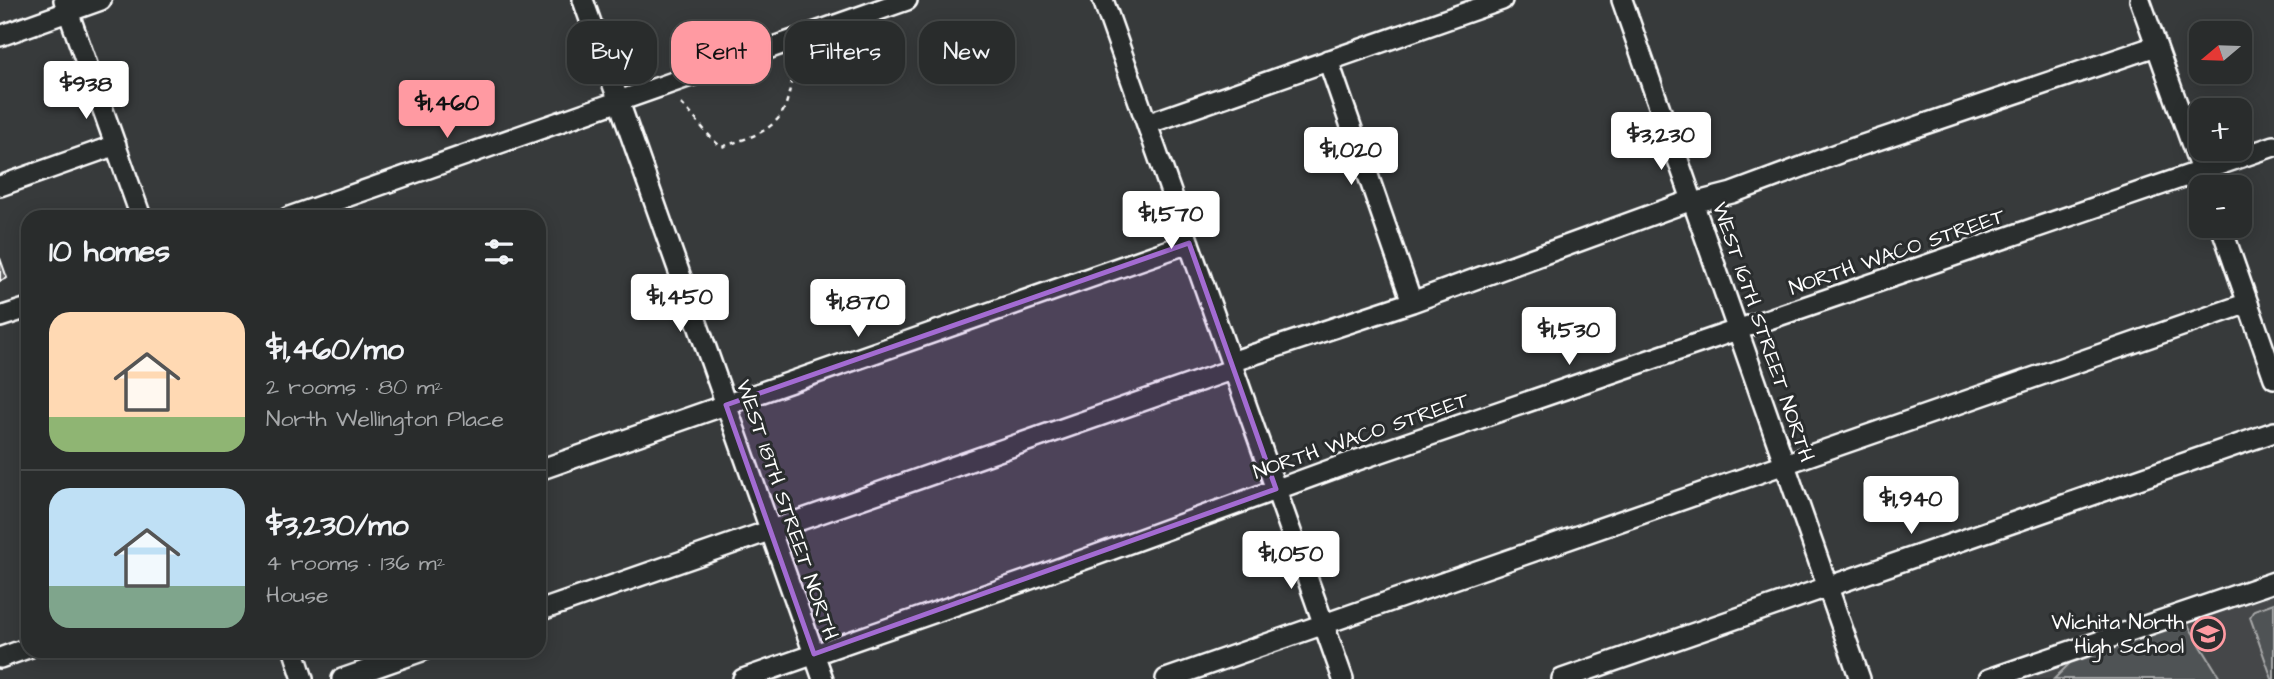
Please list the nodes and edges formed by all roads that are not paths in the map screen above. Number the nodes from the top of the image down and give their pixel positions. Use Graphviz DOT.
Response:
graph roads {
  1 [pos="101,0"];
  2 [pos="583,0"];
  3 [pos="907,0"];
  4 [pos="1104,0"];
  5 [pos="1502,0"];
  6 [pos="1622,0"];
  7 [pos="2140,0"];
  8 [pos="66,6"];
  9 [pos="0,36"];
  10 [pos="2156,46"];
  11 [pos="1328,60"];
  12 [pos="619,102"];
  13 [pos="1147,124"];
  14 [pos="116,145"];
  15 [pos="2274,146"];
  16 [pos="2203,175"];
  17 [pos="2212,175"];
  18 [pos="2189,184"];
  19 [pos="0,186"];
  20 [pos="1693,202"];
  21 [pos="139,210"];
  22 [pos="309,210"];
  23 [pos="2225,238"];
  24 [pos="1189,243"];
  25 [pos="1412,302"];
  26 [pos="2248,303"];
  27 [pos="21,310"];
  28 [pos="0,317"];
  29 [pos="1738,331"];
  30 [pos="1232,366"];
  31 [pos="2274,378"];
  32 [pos="726,405"];
  33 [pos="2274,432"];
  34 [pos="1785,464"];
  35 [pos="546,468"];
  36 [pos="1276,489"];
  37 [pos="771,530"];
  38 [pos="2274,582"];
  39 [pos="1828,586"];
  40 [pos="546,609"];
  41 [pos="1324,624"];
  42 [pos="21,650"];
  43 [pos="814,654"];
  44 [pos="0,658"];
  45 [pos="296,658"];
  46 [pos="402,658"];
  47 [pos="303,679"];
  48 [pos="342,679"];
  49 [pos="743,679"];
  50 [pos="823,679"];
  51 [pos="1166,679"];
  52 [pos="1343,679"];
  53 [pos="1562,679"];
  54 [pos="1860,679"];
  55 [pos="1989,679"];
  1 -- 8 [label="street"];
  2 -- 12 [label="street, WEST 18TH STREET NORTH"];
  3 -- 12 [label="street"];
  4 -- 13 [label="street"];
  5 -- 11 [label="street"];
  6 -- 20 [label="street, WEST 16TH STREET NORTH"];
  7 -- 10 [label="street"];
  8 -- 9 [label="street"];
  8 -- 14 [label="street"];
  10 -- 16 [label="street"];
  10 -- 20 [label="street"];
  11 -- 13 [label="street"];
  11 -- 25 [label="street"];
  12 -- 22 [label="street"];
  12 -- 32 [label="street, WEST 18TH STREET NORTH"];
  13 -- 24 [label="street"];
  14 -- 19 [label="street"];
  14 -- 21 [label="street"];
  15 -- 17 [label="street, NORTH WACO STREET"];
  18 -- 29 [label="street, NORTH WACO STREET"];
  20 -- 25 [label="street"];
  20 -- 29 [label="street, WEST 16TH STREET NORTH"];
  23 -- 26 [label="street"];
  24 -- 30 [label="street"];
  24 -- 32 [label="street"];
  25 -- 30 [label="street"];
  26 -- 31 [label="street"];
  26 -- 34 [label="street"];
  27 -- 28 [label="street"];
  29 -- 34 [label="street, WEST 16TH STREET NORTH"];
  29 -- 36 [label="street, NORTH WACO STREET"];
  30 -- 36 [label="street"];
  30 -- 37 [label="street"];
  32 -- 35 [label="street"];
  32 -- 37 [label="street, WEST 18TH STREET NORTH"];
  33 -- 39 [label="street"];
  34 -- 39 [label="street, WEST 16TH STREET NORTH"];
  34 -- 41 [label="street"];
  36 -- 41 [label="street"];
  36 -- 43 [label="street, NORTH WACO STREET"];
  37 -- 40 [label="street"];
  37 -- 43 [label="street, WEST 18TH STREET NORTH"];
  38 -- 55 [label="street"];
  39 -- 53 [label="street"];
  39 -- 54 [label="street, WEST 16TH STREET NORTH"];
  41 -- 51 [label="street"];
  41 -- 52 [label="street"];
  42 -- 44 [label="street"];
  43 -- 49 [label="street, NORTH WACO STREET"];
  43 -- 50 [label="street, WEST 18TH STREET NORTH"];
  45 -- 47 [label="street"];
  46 -- 48 [label="street"];
}
